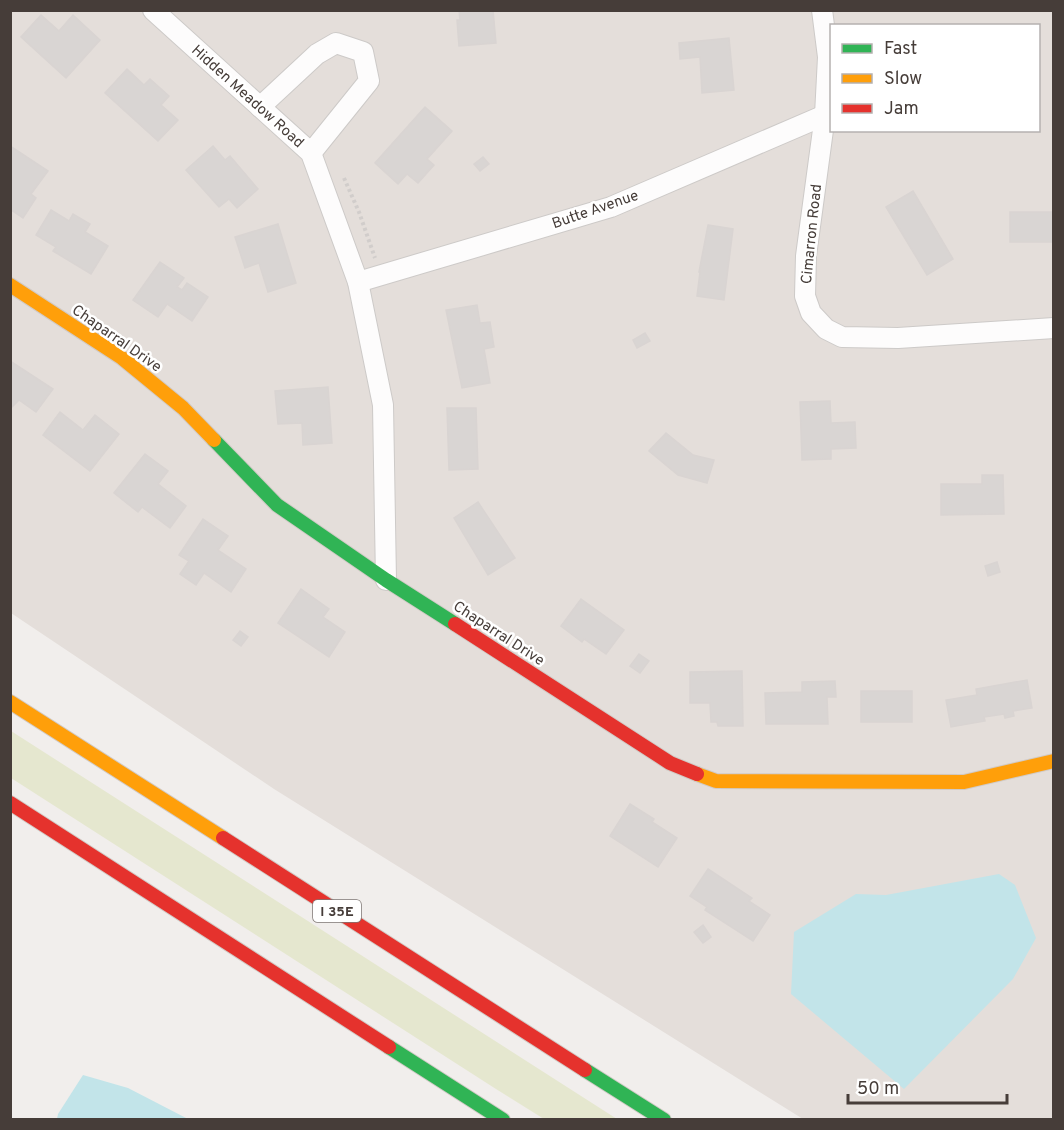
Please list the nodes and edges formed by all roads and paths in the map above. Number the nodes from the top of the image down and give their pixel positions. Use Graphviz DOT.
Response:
graph roads {
  1 [pos="153,10"];
  2 [pos="822,10"];
  3 [pos="260,107"];
  4 [pos="825,115"];
  5 [pos="312,153"];
  6 [pos="339,169"];
  7 [pos="377,265"];
  8 [pos="358,282"];
  9 [pos="10,285"];
  10 [pos="1053,328"];
  11 [pos="386,580"];
  12 [pos="10,702"];
  13 [pos="1053,761"];
  14 [pos="10,804"];
  15 [pos="503,1119"];
  16 [pos="664,1119"];
  1 -- 3 [label="street, Hidden Meadow Road"];
  2 -- 4 [label="street, Cimarron Road"];
  3 -- 5 [label="street, Hidden Meadow Road"];
  3 -- 5 [label="street"];
  4 -- 8 [label="street, Butte Avenue"];
  4 -- 10 [label="street, Cimarron Road"];
  5 -- 8 [label="street, Hidden Meadow Road"];
  6 -- 7 [label="path"];
  8 -- 11 [label="street, Hidden Meadow Road"];
  9 -- 11 [label="main road, Chaparral Drive"];
  11 -- 13 [label="main road, Chaparral Drive"];
  12 -- 16 [label="main road, I 35E"];
  14 -- 15 [label="main road"];
}
